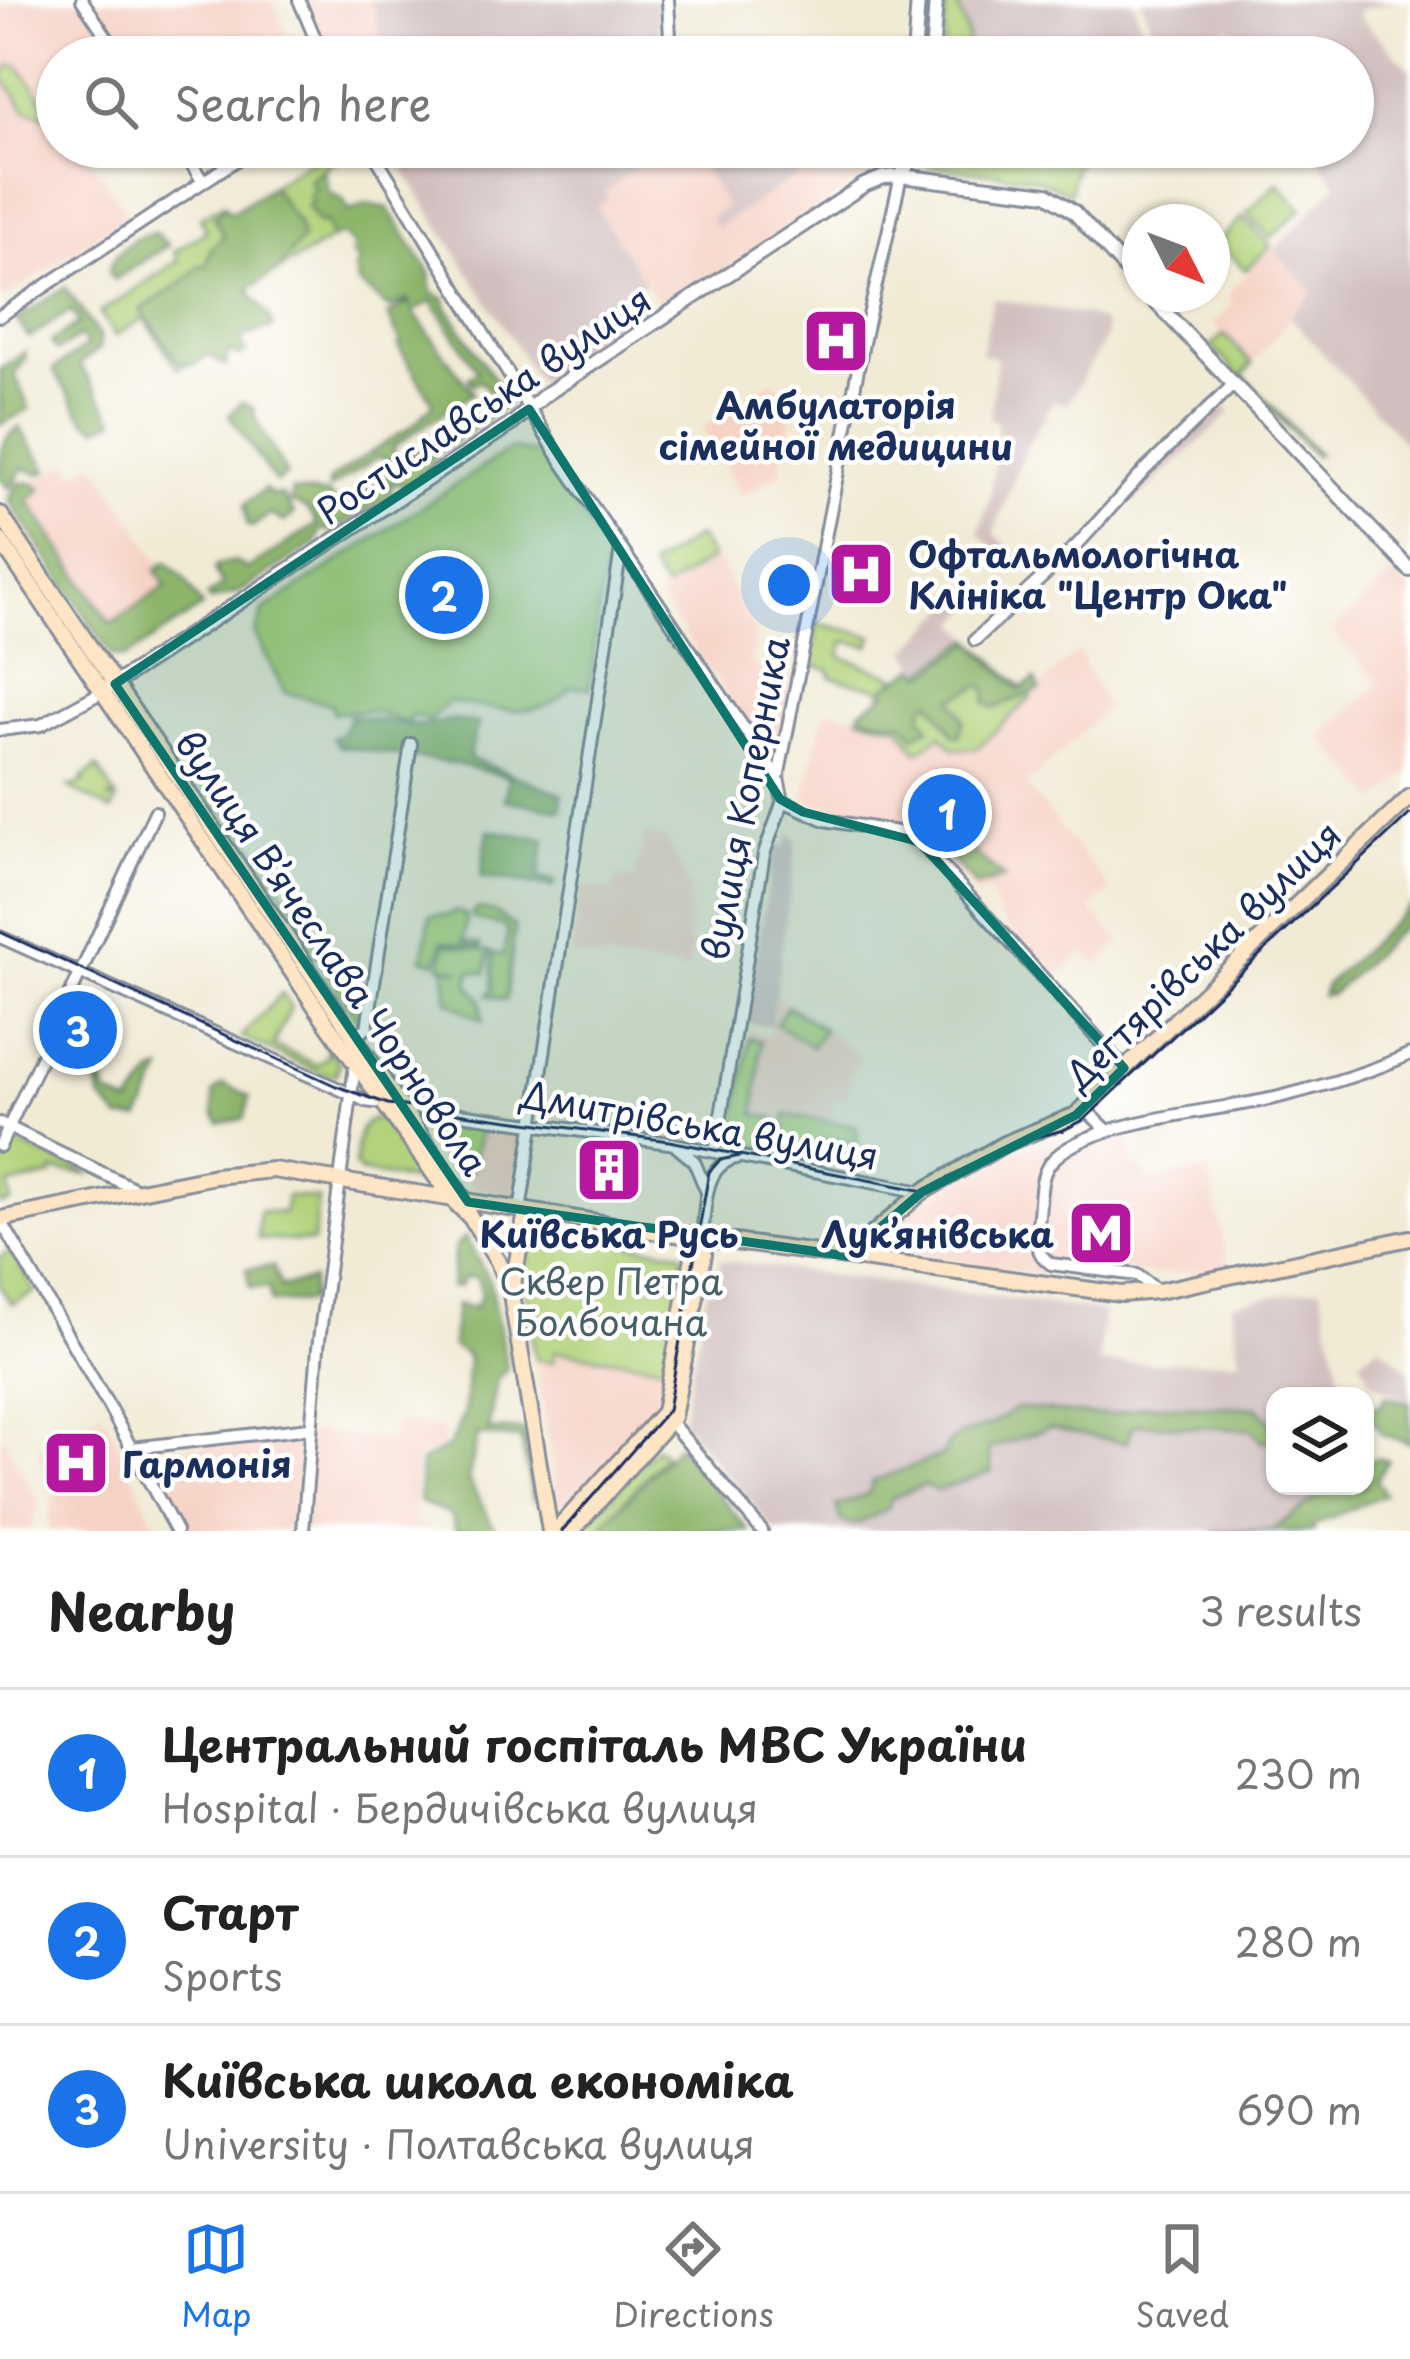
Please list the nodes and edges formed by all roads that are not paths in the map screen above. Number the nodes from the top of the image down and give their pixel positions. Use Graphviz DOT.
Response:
graph roads {
  1 [pos="82,0"];
  2 [pos="299,0"];
  3 [pos="668,0"];
  4 [pos="918,0"];
  5 [pos="936,0"];
  6 [pos="106,36"];
  7 [pos="314,36"];
  8 [pos="670,36"];
  9 [pos="915,36"];
  10 [pos="933,36"];
  11 [pos="194,168"];
  12 [pos="224,168"];
  13 [pos="383,168"];
  14 [pos="902,168"];
  15 [pos="905,168"];
  16 [pos="902,172"];
  17 [pos="203,182"];
  18 [pos="1122,265"];
  19 [pos="1165,312"];
  20 [pos="0,316"];
  21 [pos="1233,385"];
  22 [pos="529,409"];
  23 [pos="0,514"];
  24 [pos="621,549"];
  25 [pos="2,552"];
  26 [pos="1410,569"];
  27 [pos="975,640"];
  28 [pos="108,688"];
  29 [pos="0,730"];
  30 [pos="411,744"];
  31 [pos="778,778"];
  32 [pos="1410,797"];
  33 [pos="783,801"];
  34 [pos="155,812"];
  35 [pos="0,938"];
  36 [pos="79,974"];
  37 [pos="352,1038"];
  38 [pos="1410,1054"];
  39 [pos="355,1065"];
  40 [pos="1124,1067"];
  41 [pos="351,1096"];
  42 [pos="384,1106"];
  43 [pos="402,1108"];
  44 [pos="1084,1108"];
  45 [pos="533,1123"];
  46 [pos="4,1126"];
  47 [pos="1108,1130"];
  48 [pos="669,1143"];
  49 [pos="0,1145"];
  50 [pos="715,1151"];
  51 [pos="746,1158"];
  52 [pos="340,1179"];
  53 [pos="137,1190"];
  54 [pos="922,1192"];
  55 [pos="451,1198"];
  56 [pos="706,1204"];
  57 [pos="470,1210"];
  58 [pos="523,1211"];
  59 [pos="0,1219"];
  60 [pos="702,1237"];
  61 [pos="1410,1238"];
  62 [pos="847,1256"];
  63 [pos="1158,1291"];
  64 [pos="511,1294"];
  65 [pos="666,1418"];
  66 [pos="309,1428"];
  67 [pos="132,1448"];
  68 [pos="176,1531"];
  69 [pos="303,1531"];
  70 [pos="553,1531"];
  71 [pos="572,1531"];
  72 [pos="762,1531"];
  1 -- 6 [label="street"];
  2 -- 7 [label="street"];
  3 -- 8 [label="street"];
  4 -- 9 [label="street"];
  5 -- 10 [label="street"];
  11 -- 17 [label="street"];
  12 -- 17 [label="street"];
  13 -- 22 [label="street"];
  14 -- 16 [label="street"];
  15 -- 16 [label="street"];
  16 -- 18 [label="street"];
  16 -- 22 [label="street, Ростиславська вулиця"];
  16 -- 31 [label="street, вулиця Коперника"];
  17 -- 20 [label="street"];
  19 -- 21 [label="street"];
  21 -- 26 [label="street"];
  21 -- 27 [label="street"];
  22 -- 24 [label="street"];
  22 -- 28 [label="street, Ростиславська вулиця"];
  23 -- 28 [label="main road, вулиця Вʼячеслава Чорновола"];
  24 -- 31 [label="street"];
  24 -- 45 [label="street"];
  25 -- 28 [label="main road, вулиця Вʼячеслава Чорновола"];
  28 -- 29 [label="street"];
  28 -- 37 [label="main road, вулиця Вʼячеслава Чорновола"];
  28 -- 39 [label="main road, вулиця Вʼячеслава Чорновола"];
  30 -- 37 [label="street"];
  31 -- 33 [label="street, вулиця Коперника"];
  32 -- 40 [label="main road, Дегтярівська вулиця"];
  33 -- 40 [label="street"];
  33 -- 50 [label="street, вулиця Коперника"];
  34 -- 36 [label="street"];
  35 -- 36 [label="street, Дмитрівська вулиця"];
  36 -- 41 [label="street, Дмитрівська вулиця"];
  36 -- 46 [label="street"];
  37 -- 43 [label="main road, вулиця Вʼячеслава Чорновола"];
  38 -- 47 [label="street"];
  39 -- 41 [label="street"];
  39 -- 42 [label="main road, вулиця Вʼячеслава Чорновола"];
  40 -- 44 [label="main road, Дегтярівська вулиця"];
  41 -- 42 [label="street, Дмитрівська вулиця"];
  41 -- 52 [label="street"];
  42 -- 43 [label="street, Дмитрівська вулиця"];
  42 -- 55 [label="main road, вулиця Вʼячеслава Чорновола"];
  43 -- 45 [label="street, Дмитрівська вулиця"];
  43 -- 57 [label="main road, вулиця Вʼячеслава Чорновола"];
  44 -- 47 [label="street"];
  44 -- 54 [label="main road, Дегтярівська вулиця"];
  45 -- 48 [label="street, Дмитрівська вулиця"];
  45 -- 58 [label="street"];
  46 -- 49 [label="street"];
  46 -- 53 [label="street"];
  47 -- 63 [label="street"];
  48 -- 50 [label="street, Дмитрівська вулиця"];
  48 -- 56 [label="street"];
  50 -- 51 [label="street, Дмитрівська вулиця"];
  51 -- 54 [label="street, Дмитрівська вулиця"];
  51 -- 56 [label="street"];
  52 -- 53 [label="main road"];
  52 -- 55 [label="main road"];
  52 -- 66 [label="street"];
  53 -- 59 [label="main road"];
  54 -- 62 [label="main road, Дегтярівська вулиця"];
  55 -- 57 [label="main road, вулиця Вʼячеслава Чорновола"];
  56 -- 60 [label="street"];
  57 -- 58 [label="main road"];
  57 -- 64 [label="main road"];
  58 -- 60 [label="main road"];
  58 -- 64 [label="main road"];
  59 -- 67 [label="street"];
  60 -- 62 [label="main road"];
  60 -- 65 [label="main road"];
  61 -- 63 [label="main road"];
  62 -- 63 [label="main road"];
  64 -- 70 [label="main road"];
  65 -- 70 [label="main road"];
  65 -- 71 [label="main road"];
  65 -- 72 [label="street"];
  66 -- 67 [label="street"];
  66 -- 69 [label="street"];
  67 -- 68 [label="street"];
}
